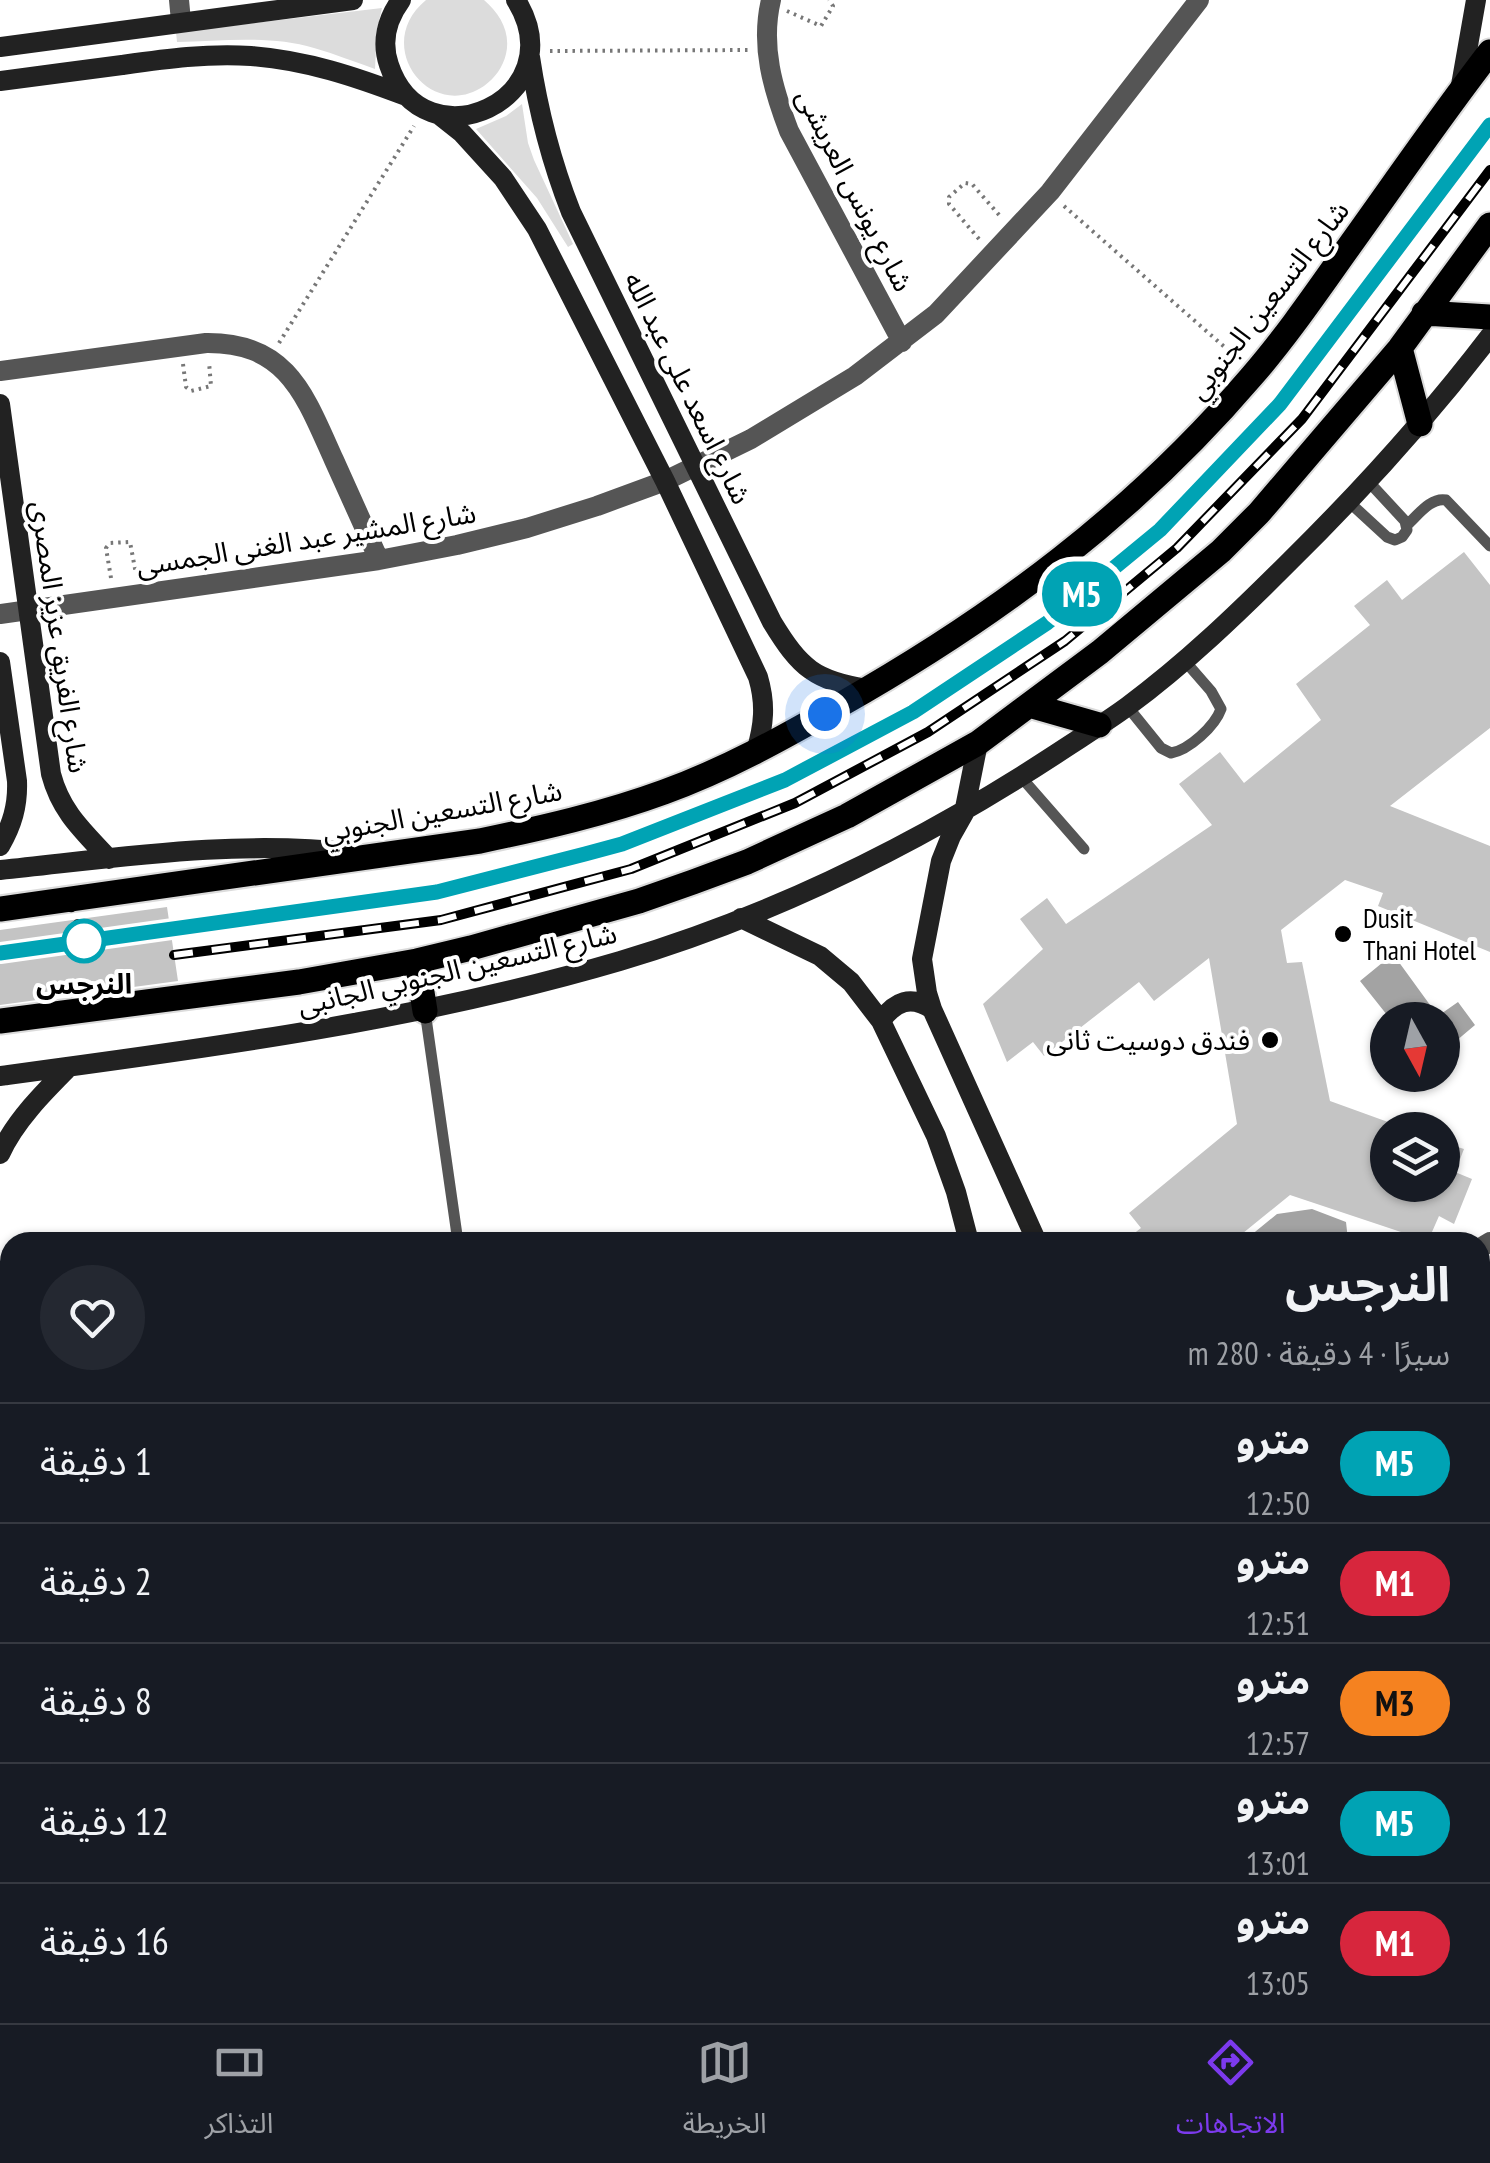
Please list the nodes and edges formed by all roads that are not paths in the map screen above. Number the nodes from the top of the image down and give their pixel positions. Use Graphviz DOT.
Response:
graph roads {
  1 [pos="353,0"];
  2 [pos="400,0"];
  3 [pos="516,0"];
  4 [pos="532,0"];
  5 [pos="1199,0"];
  6 [pos="1476,0"];
  7 [pos="771,1"];
  8 [pos="180,11"];
  9 [pos="527,22"];
  10 [pos="0,47"];
  11 [pos="1490,52"];
  12 [pos="530,54"];
  13 [pos="0,82"];
  14 [pos="1460,91"];
  15 [pos="406,96"];
  16 [pos="431,111"];
  17 [pos="1490,225"];
  18 [pos="1424,313"];
  19 [pos="1490,317"];
  20 [pos="1490,336"];
  21 [pos="902,342"];
  22 [pos="1400,348"];
  23 [pos="0,372"];
  24 [pos="0,404"];
  25 [pos="1420,424"];
  26 [pos="697,467"];
  27 [pos="665,481"];
  28 [pos="1368,481"];
  29 [pos="1349,502"];
  30 [pos="1407,525"];
  31 [pos="1490,546"];
  32 [pos="379,560"];
  33 [pos="26,610"];
  34 [pos="0,614"];
  35 [pos="1184,660"];
  36 [pos="0,662"];
  37 [pos="868,689"];
  38 [pos="1029,705"];
  39 [pos="1128,706"];
  40 [pos="1099,726"];
  41 [pos="978,743"];
  42 [pos="756,752"];
  43 [pos="1021,777"];
  44 [pos="964,812"];
  45 [pos="0,846"];
  46 [pos="1084,849"];
  47 [pos="375,856"];
  48 [pos="109,859"];
  49 [pos="0,870"];
  50 [pos="0,909"];
  51 [pos="741,918"];
  52 [pos="417,961"];
  53 [pos="932,1009"];
  54 [pos="425,1011"];
  55 [pos="0,1021"];
  56 [pos="880,1022"];
  57 [pos="69,1067"];
  58 [pos="0,1076"];
  59 [pos="0,1154"];
  60 [pos="457,1232"];
  61 [pos="966,1232"];
  62 [pos="1032,1232"];
  1 -- 8 [label="street"];
  2 -- 15 [label="street"];
  3 -- 9 [label="street"];
  4 -- 9 [label="street"];
  5 -- 21 [label="street, شارع المشير عبد الغنى الجمسى"];
  6 -- 14 [label="street"];
  7 -- 21 [label="street, شارع يونس العريشى"];
  8 -- 10 [label="street"];
  9 -- 12 [label="street, شارع اسعد على عبد الله"];
  11 -- 14 [label="main road, شارع التسعين الجنوبي"];
  12 -- 16 [label="street"];
  12 -- 26 [label="street, شارع اسعد على عبد الله"];
  13 -- 15 [label="street"];
  14 -- 37 [label="main road, شارع التسعين الجنوبي"];
  15 -- 16 [label="street"];
  16 -- 27 [label="street"];
  17 -- 18 [label="main road"];
  18 -- 19 [label="main road"];
  18 -- 22 [label="main road"];
  20 -- 25 [label="street, شارع التسعين الجنوبي الجانبى"];
  21 -- 26 [label="street, شارع المشير عبد الغنى الجمسى"];
  22 -- 25 [label="main road"];
  22 -- 38 [label="main road"];
  23 -- 32 [label="street"];
  24 -- 33 [label="street, شارع الفريق عزيز المصرى"];
  25 -- 28 [label="street, شارع التسعين الجنوبي الجانبى"];
  26 -- 27 [label="street, شارع المشير عبد الغنى الجمسى"];
  26 -- 37 [label="street, شارع اسعد على عبد الله"];
  27 -- 32 [label="street, شارع المشير عبد الغنى الجمسى"];
  27 -- 42 [label="street"];
  28 -- 29 [label="street, شارع التسعين الجنوبي الجانبى"];
  28 -- 30 [label="lane"];
  29 -- 30 [label="lane"];
  29 -- 35 [label="street, شارع التسعين الجنوبي الجانبى"];
  30 -- 31 [label="lane"];
  32 -- 33 [label="street, شارع المشير عبد الغنى الجمسى"];
  33 -- 34 [label="street, شارع المشير عبد الغنى الجمسى"];
  33 -- 48 [label="street, شارع الفريق عزيز المصرى"];
  35 -- 39 [label="street, شارع التسعين الجنوبي الجانبى"];
  35 -- 39 [label="lane"];
  36 -- 45 [label="street"];
  37 -- 42 [label="main road, شارع التسعين الجنوبي"];
  38 -- 40 [label="main road"];
  38 -- 41 [label="main road"];
  39 -- 40 [label="street, شارع التسعين الجنوبي الجانبى"];
  40 -- 43 [label="street, شارع التسعين الجنوبي الجانبى"];
  41 -- 44 [label="street"];
  41 -- 52 [label="main road"];
  42 -- 47 [label="main road, شارع التسعين الجنوبي"];
  43 -- 44 [label="street, شارع التسعين الجنوبي الجانبى"];
  43 -- 46 [label="lane"];
  44 -- 51 [label="street, شارع التسعين الجنوبي الجانبى"];
  44 -- 53 [label="street"];
  47 -- 48 [label="street"];
  47 -- 50 [label="main road, شارع التسعين الجنوبي"];
  48 -- 49 [label="street"];
  51 -- 54 [label="street, شارع التسعين الجنوبي الجانبى"];
  51 -- 56 [label="street"];
  52 -- 54 [label="main road"];
  52 -- 55 [label="main road"];
  53 -- 56 [label="street"];
  53 -- 62 [label="street"];
  54 -- 57 [label="street, شارع التسعين الجنوبي الجانبى"];
  54 -- 60 [label="lane"];
  56 -- 61 [label="street"];
  57 -- 58 [label="street, شارع التسعين الجنوبي الجانبى"];
  57 -- 59 [label="street"];
}
